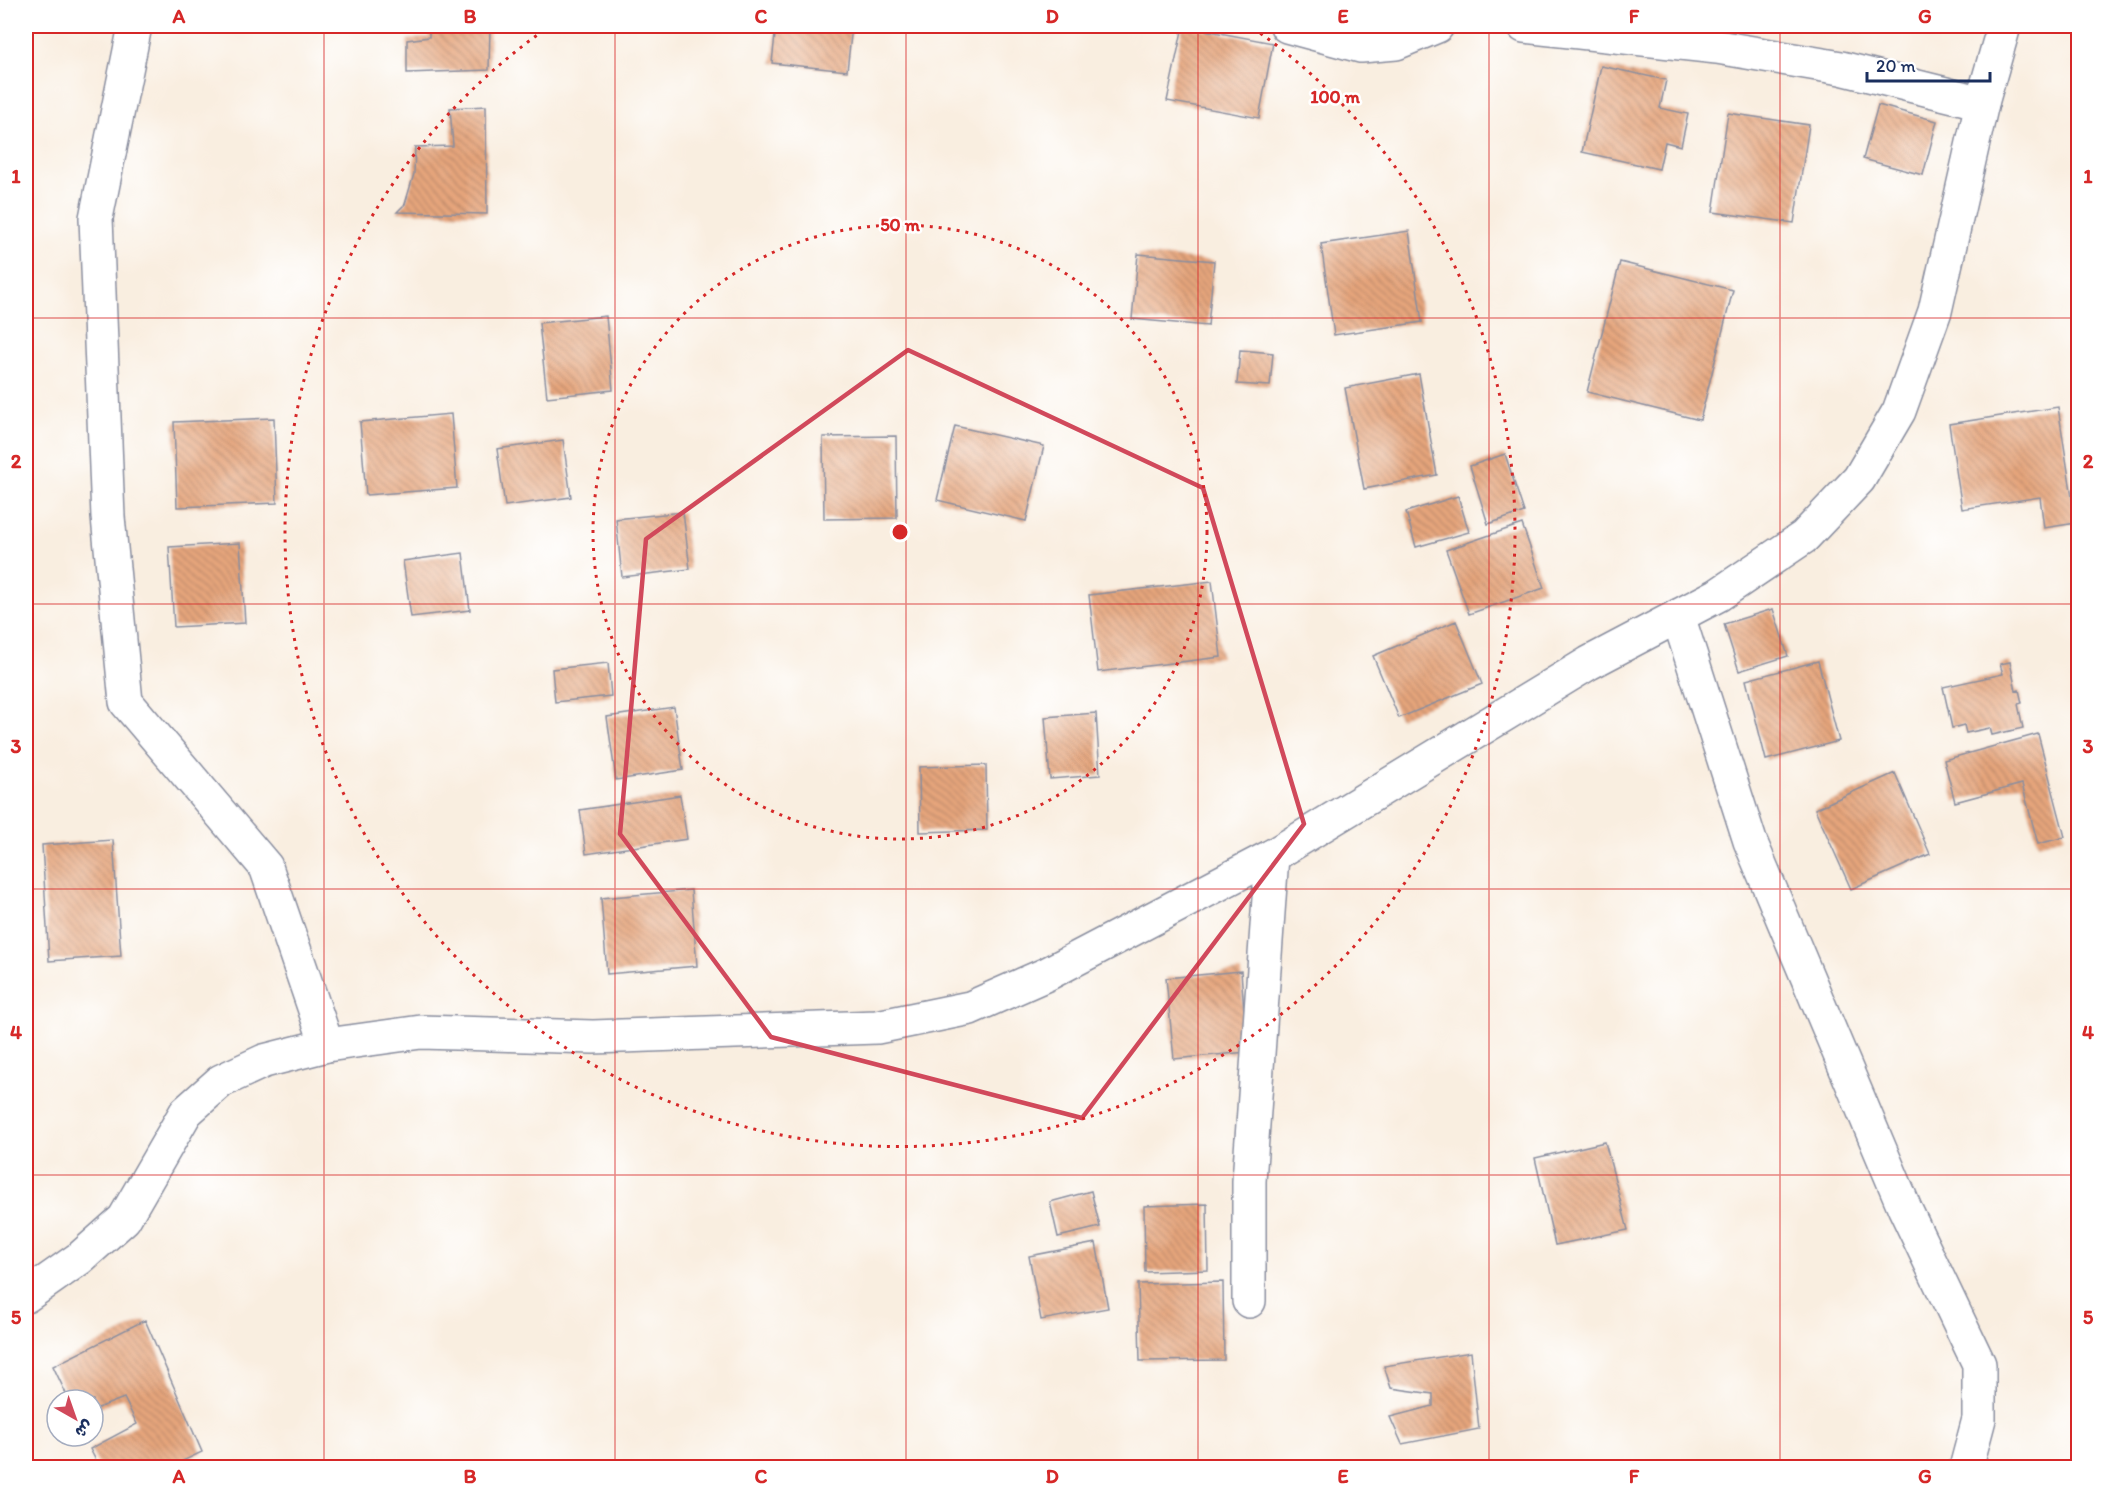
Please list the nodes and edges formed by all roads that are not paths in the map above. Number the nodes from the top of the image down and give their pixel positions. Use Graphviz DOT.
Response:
graph roads {
  1 [pos="135,26"];
  2 [pos="1287,26"];
  3 [pos="1437,26"];
  4 [pos="1524,26"];
  5 [pos="2004,26"];
  6 [pos="1982,103"];
  7 [pos="1678,616"];
  8 [pos="1272,856"];
  9 [pos="327,1045"];
  10 [pos="26,1296"];
  11 [pos="1249,1301"];
  12 [pos="1966,1467"];
  1 -- 9 [label="street"];
  2 -- 3 [label="street"];
  4 -- 6 [label="street"];
  5 -- 6 [label="street"];
  6 -- 7 [label="street"];
  7 -- 8 [label="street"];
  7 -- 12 [label="street"];
  8 -- 9 [label="street"];
  8 -- 11 [label="street"];
  9 -- 10 [label="street"];
}
